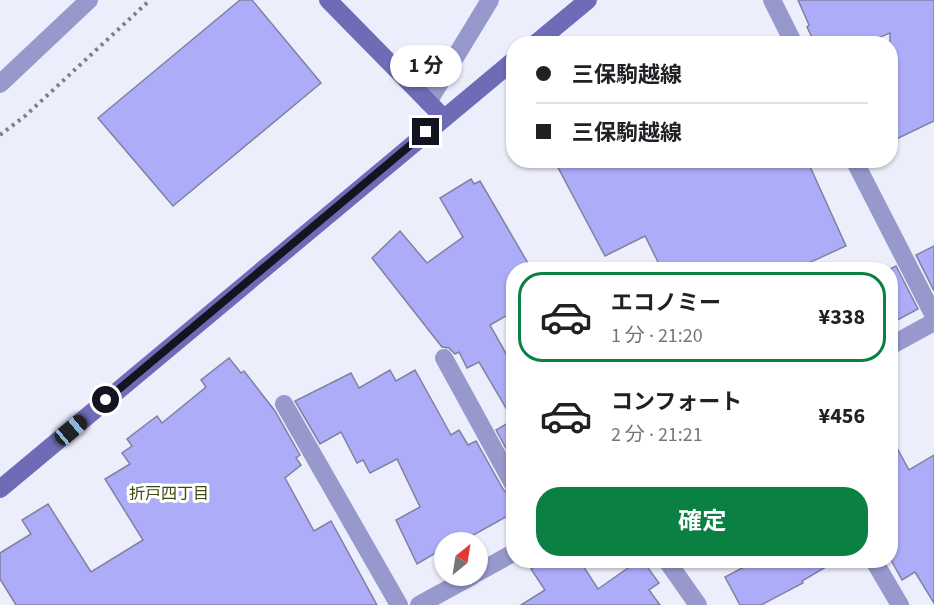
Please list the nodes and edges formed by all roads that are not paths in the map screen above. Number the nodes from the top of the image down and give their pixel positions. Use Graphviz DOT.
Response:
graph roads {
  1 [pos="89,0"];
  2 [pos="328,0"];
  3 [pos="490,0"];
  4 [pos="588,0"];
  5 [pos="772,0"];
  6 [pos="545,36"];
  7 [pos="790,36"];
  8 [pos="506,67"];
  9 [pos="0,84"];
  10 [pos="428,102"];
  11 [pos="444,117"];
  12 [pos="858,168"];
  13 [pos="934,316"];
  14 [pos="934,322"];
  15 [pos="898,342"];
  16 [pos="444,358"];
  17 [pos="284,404"];
  18 [pos="506,471"];
  19 [pos="0,489"];
  20 [pos="506,557"];
  21 [pos="488,567"];
  22 [pos="673,568"];
  23 [pos="878,568"];
  24 [pos="454,586"];
  25 [pos="399,605"];
  26 [pos="419,605"];
  27 [pos="698,605"];
  28 [pos="900,605"];
  1 -- 9 [label="street"];
  2 -- 10 [label="main road"];
  3 -- 10 [label="street"];
  4 -- 6 [label="main road"];
  5 -- 7 [label="street"];
  8 -- 11 [label="main road"];
  10 -- 11 [label="main road"];
  11 -- 19 [label="main road"];
  12 -- 13 [label="street"];
  14 -- 15 [label="street"];
  16 -- 18 [label="street"];
  17 -- 25 [label="street"];
  20 -- 21 [label="street"];
  22 -- 27 [label="street"];
  23 -- 28 [label="street"];
  24 -- 26 [label="street"];
}
